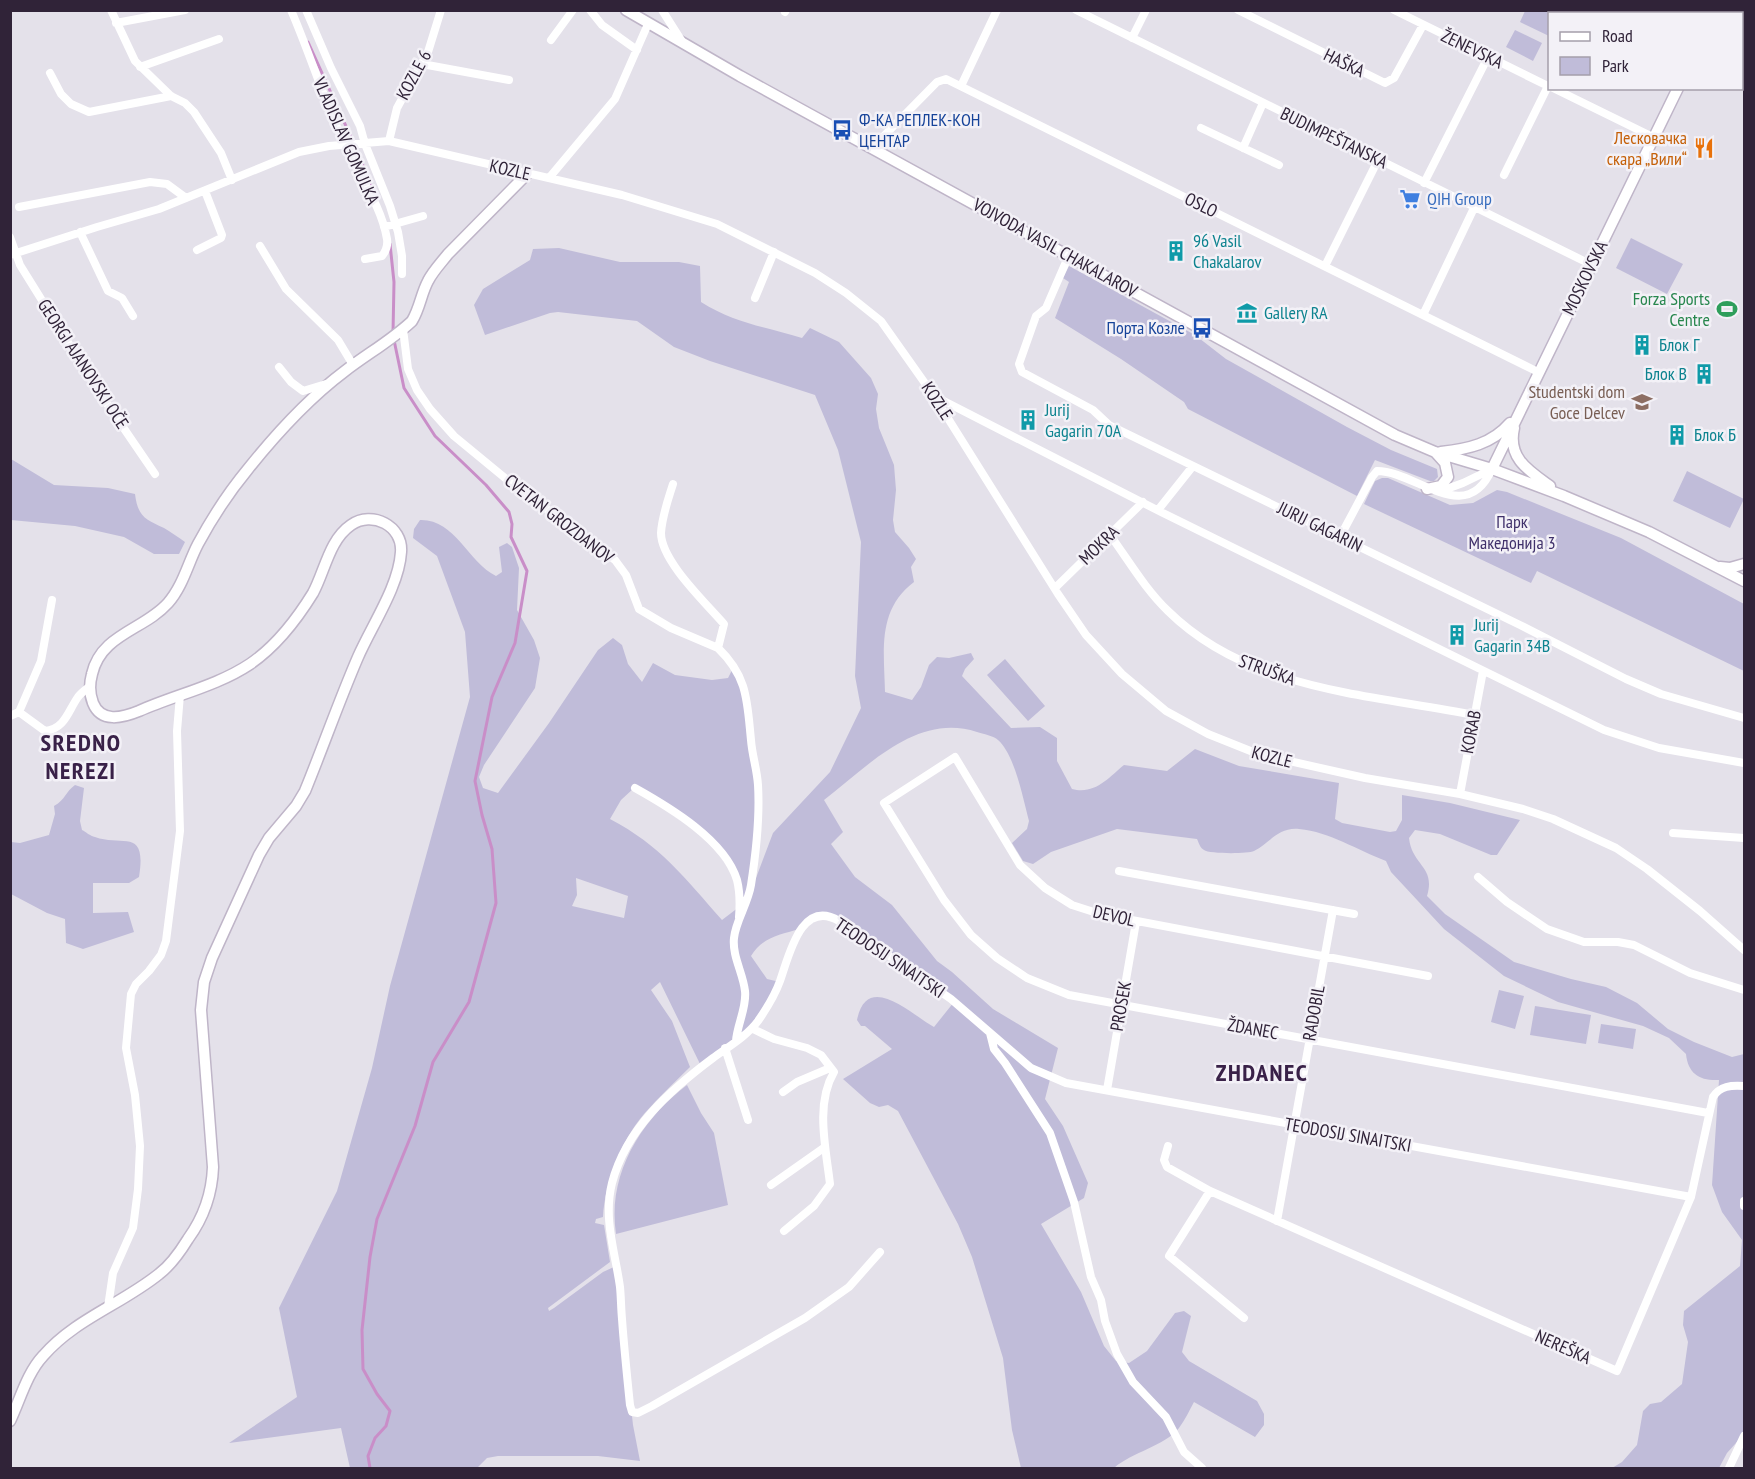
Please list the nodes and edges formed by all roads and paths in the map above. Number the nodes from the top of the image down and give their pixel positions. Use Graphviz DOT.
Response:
graph roads {
  1 [pos="111,10"];
  2 [pos="185,10"];
  3 [pos="291,10"];
  4 [pos="306,10"];
  5 [pos="441,10"];
  6 [pos="573,10"];
  7 [pos="590,10"];
  8 [pos="626,10"];
  9 [pos="662,10"];
  10 [pos="998,10"];
  11 [pos="1076,10"];
  12 [pos="1146,10"];
  13 [pos="1239,10"];
  14 [pos="1394,10"];
  15 [pos="116,23"];
  16 [pos="648,24"];
  17 [pos="1423,24"];
  18 [pos="1131,38"];
  19 [pos="219,39"];
  20 [pos="551,40"];
  21 [pos="683,44"];
  22 [pos="637,50"];
  23 [pos="1488,57"];
  24 [pos="422,64"];
  25 [pos="140,67"];
  26 [pos="331,68"];
  27 [pos="50,73"];
  28 [pos="317,75"];
  29 [pos="509,80"];
  30 [pos="961,86"];
  31 [pos="1548,86"];
  32 [pos="1548,90"];
  33 [pos="1556,90"];
  34 [pos="1677,90"];
  35 [pos="171,96"];
  36 [pos="1263,103"];
  37 [pos="1201,128"];
  38 [pos="1654,138"];
  39 [pos="389,141"];
  40 [pos="365,144"];
  41 [pos="344,145"];
  42 [pos="872,148"];
  43 [pos="1242,148"];
  44 [pos="1378,160"];
  45 [pos="1279,165"];
  46 [pos="527,174"];
  47 [pos="1504,175"];
  48 [pos="549,178"];
  49 [pos="232,180"];
  50 [pos="1424,183"];
  51 [pos="205,191"];
  52 [pos="186,198"];
  53 [pos="19,207"];
  54 [pos="1474,208"];
  55 [pos="423,216"];
  56 [pos="396,224"];
  57 [pos="384,227"];
  58 [pos="80,232"];
  59 [pos="10,237"];
  60 [pos="260,246"];
  61 [pos="197,250"];
  62 [pos="774,252"];
  63 [pos="14,254"];
  64 [pos="1069,255"];
  65 [pos="365,259"];
  66 [pos="1592,265"];
  67 [pos="1326,266"];
  68 [pos="402,274"];
  69 [pos="755,298"];
  70 [pos="1423,315"];
  71 [pos="133,316"];
  72 [pos="403,329"];
  73 [pos="353,365"];
  74 [pos="279,367"];
  75 [pos="1538,372"];
  76 [pos="330,383"];
  77 [pos="934,396"];
  78 [pos="1517,416"];
  79 [pos="1435,452"];
  80 [pos="1193,466"];
  81 [pos="1492,469"];
  82 [pos="155,474"];
  83 [pos="673,484"];
  84 [pos="1432,490"];
  85 [pos="1564,496"];
  86 [pos="1143,502"];
  87 [pos="1158,510"];
  88 [pos="1110,536"];
  89 [pos="1340,537"];
  90 [pos="1744,564"];
  91 [pos="1714,565"];
  92 [pos="1744,581"];
  93 [pos="1055,588"];
  94 [pos="52,600"];
  95 [pos="718,648"];
  96 [pos="1483,671"];
  97 [pos="89,687"];
  98 [pos="180,695"];
  99 [pos="19,712"];
  100 [pos="1474,715"];
  101 [pos="10,716"];
  102 [pos="1744,718"];
  103 [pos="1744,763"];
  104 [pos="634,788"];
  105 [pos="1460,794"];
  106 [pos="884,803"];
  107 [pos="1673,833"];
  108 [pos="1744,838"];
  109 [pos="1119,871"];
  110 [pos="1478,877"];
  111 [pos="1333,910"];
  112 [pos="1354,914"];
  113 [pos="739,921"];
  114 [pos="1136,921"];
  115 [pos="1744,950"];
  116 [pos="1325,956"];
  117 [pos="1428,976"];
  118 [pos="1744,990"];
  119 [pos="1121,1005"];
  120 [pos="753,1029"];
  121 [pos="990,1033"];
  122 [pos="1310,1039"];
  123 [pos="735,1041"];
  124 [pos="725,1048"];
  125 [pos="830,1068"];
  126 [pos="1744,1086"];
  127 [pos="1107,1090"];
  128 [pos="783,1092"];
  129 [pos="1708,1113"];
  130 [pos="748,1120"];
  131 [pos="1294,1125"];
  132 [pos="1168,1146"];
  133 [pos="825,1147"];
  134 [pos="771,1185"];
  135 [pos="1210,1191"];
  136 [pos="1691,1197"];
  137 [pos="1744,1201"];
  138 [pos="1744,1206"];
  139 [pos="1277,1221"];
  140 [pos="783,1231"];
  141 [pos="880,1252"];
  142 [pos="108,1307"];
  143 [pos="1244,1318"];
  144 [pos="10,1421"];
  145 [pos="1744,1436"];
  146 [pos="1202,1468"];
  147 [pos="1729,1468"];
  1 -- 15 [label="street"];
  2 -- 15 [label="street"];
  3 -- 28 [label="street, VLADISLAV GOMULKA"];
  4 -- 26 [label="street"];
  5 -- 24 [label="street, KOZLE 6"];
  6 -- 20 [label="street"];
  7 -- 22 [label="street"];
  8 -- 16 [label="street, VOJVODA VASIL CHAKALAROV"];
  9 -- 21 [label="street"];
  10 -- 30 [label="street"];
  11 -- 18 [label="street, BUDIMPEŠTANSKA"];
  12 -- 18 [label="street"];
  13 -- 17 [label="street, HAŠKA"];
  14 -- 17 [label="street, ŽENEVSKA"];
  15 -- 25 [label="street"];
  16 -- 21 [label="street, VOJVODA VASIL CHAKALAROV"];
  16 -- 22 [label="street"];
  17 -- 23 [label="street, ŽENEVSKA"];
  18 -- 36 [label="street, BUDIMPEŠTANSKA"];
  19 -- 25 [label="street"];
  21 -- 42 [label="street, VOJVODA VASIL CHAKALAROV"];
  22 -- 48 [label="street"];
  23 -- 31 [label="street, ŽENEVSKA"];
  23 -- 50 [label="street"];
  24 -- 29 [label="street"];
  24 -- 39 [label="street, KOZLE 6"];
  25 -- 35 [label="street"];
  26 -- 28 [label="street"];
  26 -- 40 [label="street"];
  27 -- 35 [label="street"];
  28 -- 41 [label="street, VLADISLAV GOMULKA"];
  30 -- 42 [label="street"];
  30 -- 67 [label="street, OSLO"];
  32 -- 47 [label="street"];
  33 -- 38 [label="street, ŽENEVSKA"];
  34 -- 38 [label="street, MOSKOVSKA"];
  35 -- 49 [label="street"];
  36 -- 43 [label="street"];
  36 -- 44 [label="street, BUDIMPEŠTANSKA"];
  37 -- 43 [label="street"];
  38 -- 66 [label="street, MOSKOVSKA"];
  39 -- 40 [label="street, KOZLE"];
  39 -- 46 [label="street, KOZLE"];
  40 -- 41 [label="street, KOZLE"];
  40 -- 56 [label="street"];
  41 -- 49 [label="street, KOZLE"];
  41 -- 57 [label="street, VLADISLAV GOMULKA"];
  42 -- 64 [label="street, VOJVODA VASIL CHAKALAROV"];
  43 -- 45 [label="street"];
  44 -- 50 [label="street, BUDIMPEŠTANSKA"];
  44 -- 67 [label="street"];
  46 -- 48 [label="street, KOZLE"];
  46 -- 72 [label="street"];
  48 -- 62 [label="street, KOZLE"];
  49 -- 51 [label="street, KOZLE"];
  50 -- 54 [label="street, BUDIMPEŠTANSKA"];
  51 -- 52 [label="street, KOZLE"];
  51 -- 61 [label="street"];
  52 -- 53 [label="street"];
  52 -- 58 [label="street, KOZLE"];
  54 -- 66 [label="street, BUDIMPEŠTANSKA"];
  54 -- 70 [label="street"];
  55 -- 56 [label="street"];
  56 -- 57 [label="street"];
  56 -- 68 [label="street"];
  57 -- 65 [label="street, VLADISLAV GOMULKA"];
  58 -- 63 [label="street, KOZLE"];
  58 -- 71 [label="street"];
  59 -- 63 [label="street, GEORGI AJANOVSKI OČE"];
  60 -- 73 [label="street"];
  62 -- 69 [label="street"];
  62 -- 77 [label="street, KOZLE"];
  63 -- 82 [label="street, GEORGI AJANOVSKI OČE"];
  64 -- 79 [label="street, VOJVODA VASIL CHAKALAROV"];
  64 -- 80 [label="street, JURIJ GAGARIN"];
  66 -- 75 [label="street, MOSKOVSKA"];
  67 -- 70 [label="street, OSLO"];
  70 -- 75 [label="street, OSLO"];
  72 -- 73 [label="street"];
  72 -- 95 [label="street, CVETAN GROZDANOV"];
  73 -- 76 [label="street"];
  74 -- 76 [label="street"];
  75 -- 78 [label="street, MOSKOVSKA"];
  76 -- 97 [label="street"];
  77 -- 86 [label="street"];
  77 -- 93 [label="street, KOZLE"];
  78 -- 79 [label="street"];
  78 -- 81 [label="street, MOSKOVSKA"];
  78 -- 85 [label="street"];
  79 -- 81 [label="street, VOJVODA VASIL CHAKALAROV"];
  79 -- 84 [label="street"];
  80 -- 87 [label="street"];
  80 -- 89 [label="street, JURIJ GAGARIN"];
  81 -- 84 [label="street"];
  81 -- 84 [label="street"];
  81 -- 85 [label="street, VOJVODA VASIL CHAKALAROV"];
  83 -- 95 [label="street"];
  84 -- 89 [label="street"];
  85 -- 91 [label="street"];
  86 -- 87 [label="street"];
  86 -- 88 [label="street, MOKRA"];
  87 -- 96 [label="street"];
  88 -- 93 [label="street, MOKRA"];
  88 -- 100 [label="street, STRUŠKA"];
  89 -- 102 [label="street, JURIJ GAGARIN"];
  90 -- 91 [label="street"];
  91 -- 92 [label="street"];
  93 -- 105 [label="street, KOZLE"];
  94 -- 99 [label="street"];
  95 -- 113 [label="street"];
  96 -- 100 [label="street, KORAB"];
  96 -- 103 [label="street"];
  97 -- 98 [label="street"];
  97 -- 99 [label="street"];
  98 -- 142 [label="street"];
  98 -- 142 [label="street"];
  99 -- 101 [label="street"];
  100 -- 105 [label="street, KORAB"];
  104 -- 113 [label="street"];
  105 -- 115 [label="street, KOZLE"];
  106 -- 114 [label="street, DEVOL"];
  106 -- 119 [label="street, ŽDANEC"];
  107 -- 108 [label="street"];
  109 -- 111 [label="street"];
  110 -- 118 [label="street"];
  111 -- 112 [label="street"];
  111 -- 116 [label="street, RADOBIL"];
  113 -- 123 [label="street"];
  114 -- 116 [label="street, DEVOL"];
  114 -- 119 [label="street, PROSEK"];
  116 -- 117 [label="street, DEVOL"];
  116 -- 122 [label="street, RADOBIL"];
  119 -- 122 [label="street, ŽDANEC"];
  119 -- 127 [label="street, PROSEK"];
  120 -- 121 [label="street, TEODOSIJ SINAITSKI"];
  120 -- 123 [label="street, TEODOSIJ SINAITSKI"];
  120 -- 125 [label="street"];
  121 -- 127 [label="street, TEODOSIJ SINAITSKI"];
  121 -- 146 [label="street"];
  122 -- 129 [label="street, ŽDANEC"];
  122 -- 131 [label="street, RADOBIL"];
  123 -- 124 [label="street, TEODOSIJ SINAITSKI"];
  124 -- 130 [label="street"];
  124 -- 141 [label="street, TEODOSIJ SINAITSKI"];
  125 -- 128 [label="street"];
  125 -- 133 [label="street"];
  126 -- 129 [label="street, NEREŠKA"];
  127 -- 131 [label="street, TEODOSIJ SINAITSKI"];
  129 -- 136 [label="street, NEREŠKA"];
  131 -- 136 [label="street, TEODOSIJ SINAITSKI"];
  131 -- 139 [label="street, RADOBIL"];
  132 -- 135 [label="street, NEREŠKA"];
  133 -- 134 [label="street"];
  133 -- 140 [label="street"];
  135 -- 139 [label="street, NEREŠKA"];
  135 -- 143 [label="street"];
  136 -- 139 [label="street, NEREŠKA"];
  137 -- 138 [label="street"];
  142 -- 144 [label="street"];
  145 -- 147 [label="street"];
}
